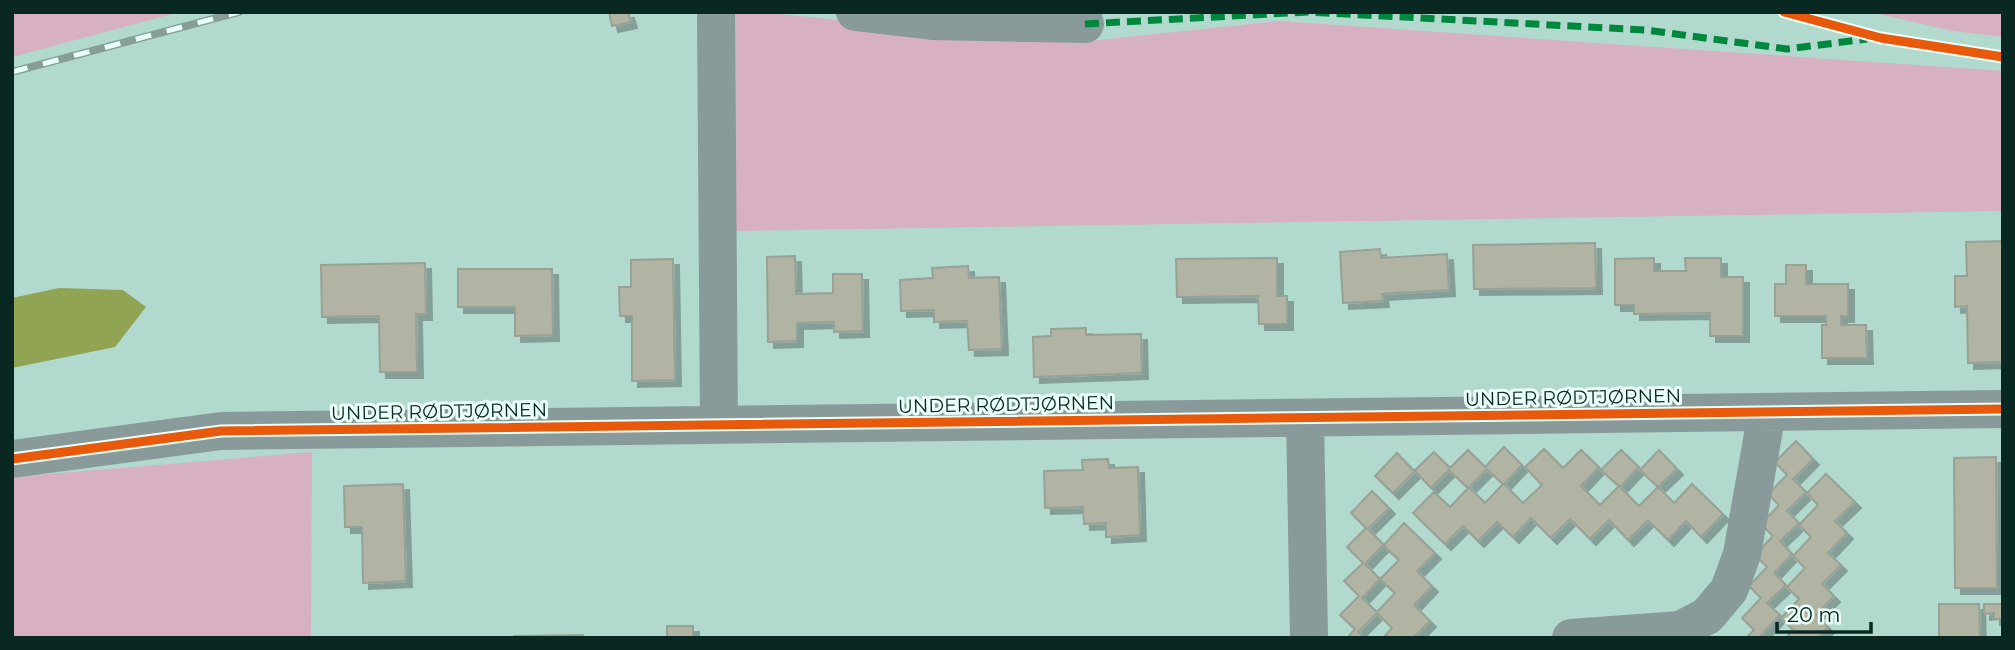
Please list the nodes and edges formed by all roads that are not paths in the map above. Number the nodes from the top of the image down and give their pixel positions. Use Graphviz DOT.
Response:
graph roads {
  1 [pos="716,12"];
  2 [pos="855,12"];
  3 [pos="1085,24"];
  4 [pos="2003,410"];
  5 [pos="1768,412"];
  6 [pos="1305,418"];
  7 [pos="719,425"];
  8 [pos="12,459"];
  9 [pos="1309,638"];
  10 [pos="1571,638"];
  1 -- 7 [label="street"];
  2 -- 3 [label="street"];
  4 -- 5 [label="street, UNDER RØDTJØRNEN"];
  5 -- 6 [label="street, UNDER RØDTJØRNEN"];
  5 -- 10 [label="street"];
  6 -- 7 [label="street, UNDER RØDTJØRNEN"];
  6 -- 9 [label="street"];
  7 -- 8 [label="street, UNDER RØDTJØRNEN"];
}
